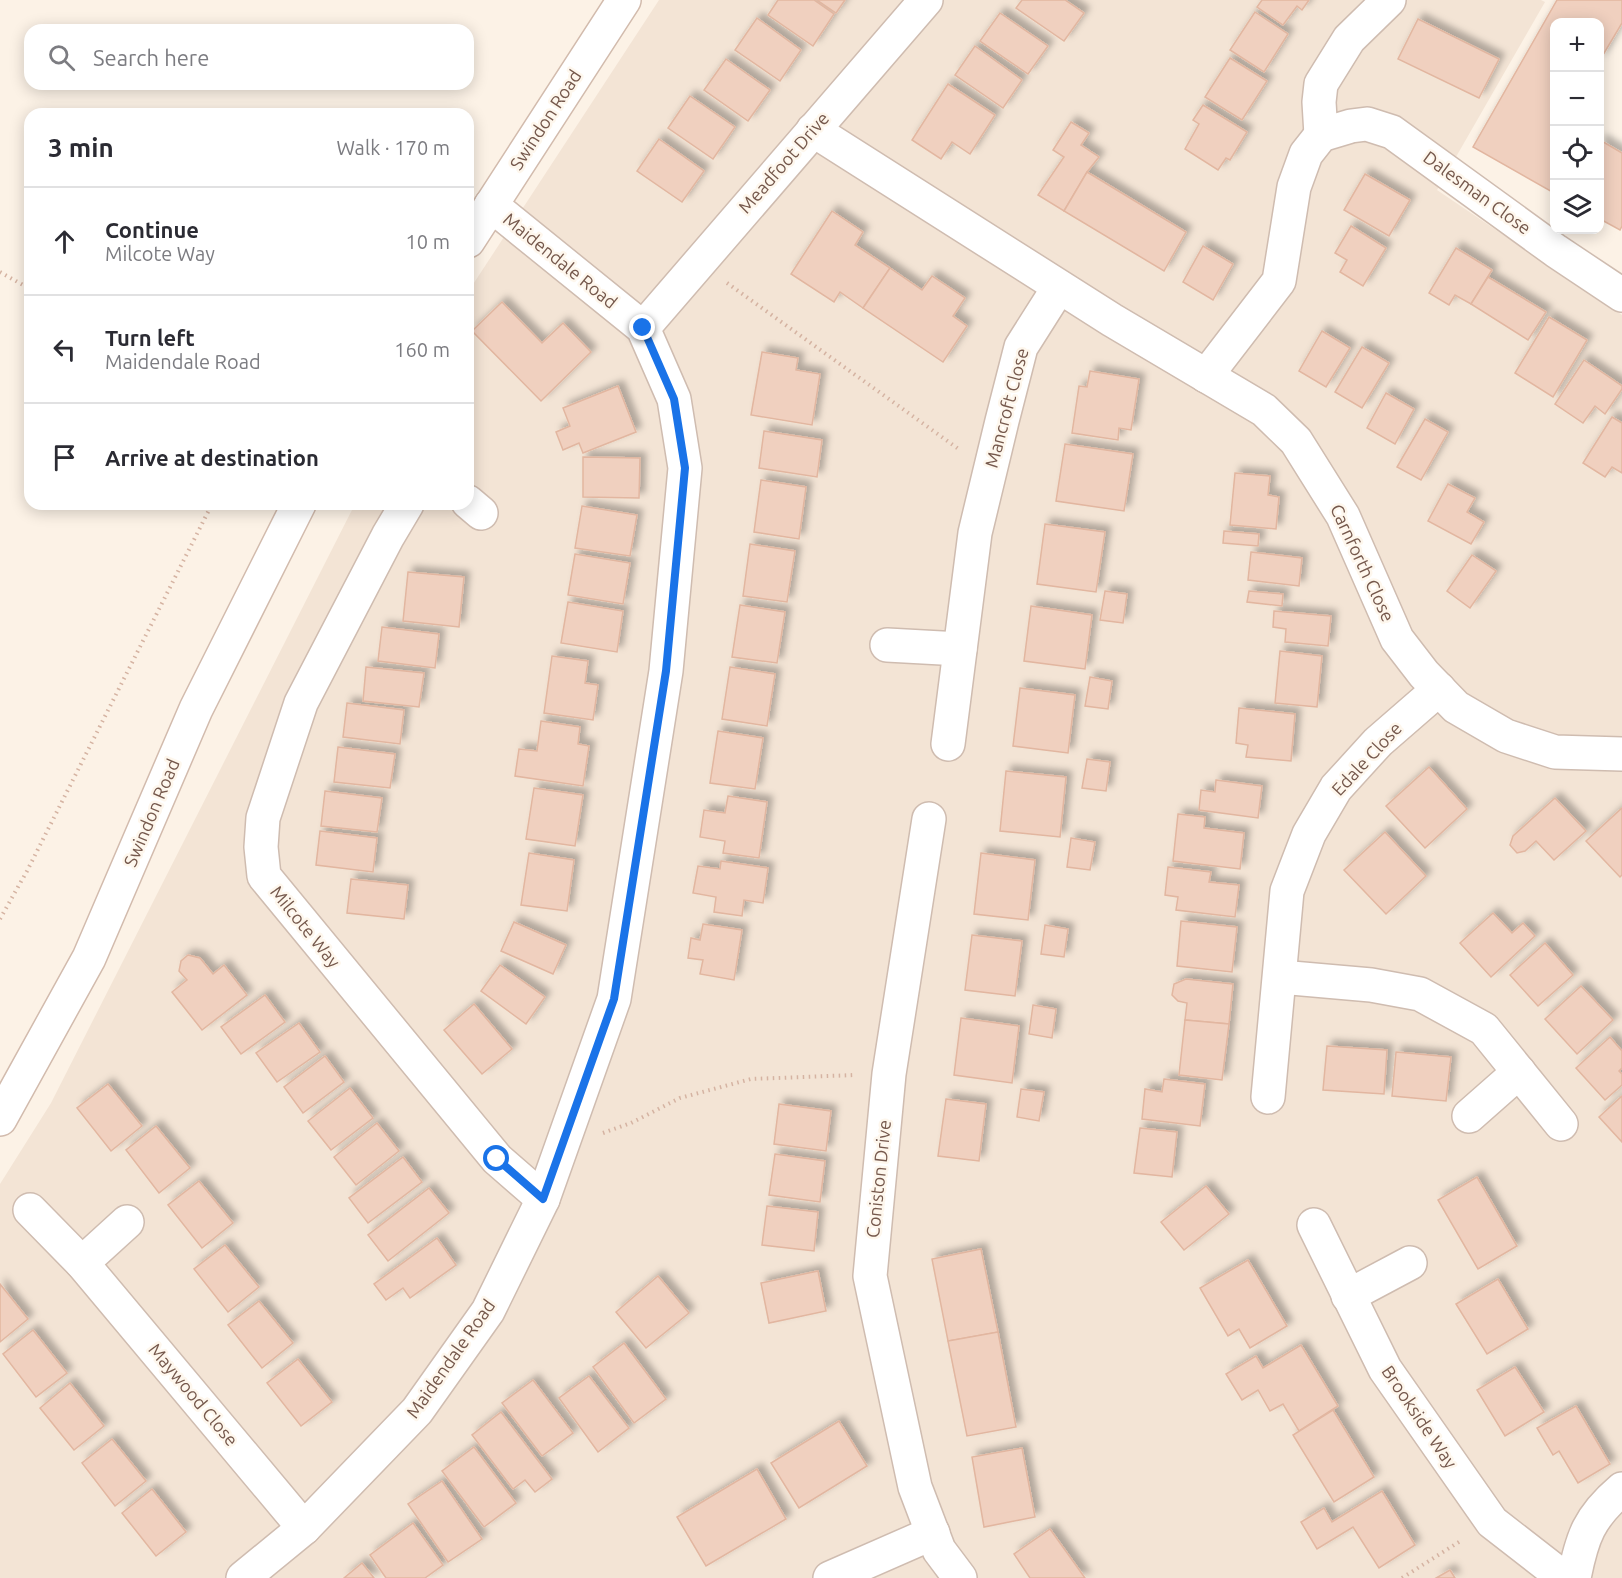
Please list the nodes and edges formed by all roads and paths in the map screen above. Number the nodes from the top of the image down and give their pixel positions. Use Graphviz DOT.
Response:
graph roads {
  1 [pos="624,0"];
  2 [pos="926,0"];
  3 [pos="1389,0"];
  4 [pos="813,130"];
  5 [pos="1321,135"];
  6 [pos="491,205"];
  7 [pos="474,232"];
  8 [pos="698,263"];
  9 [pos="0,272"];
  10 [pos="24,286"];
  11 [pos="1059,287"];
  12 [pos="1622,295"];
  13 [pos="643,328"];
  14 [pos="1206,376"];
  15 [pos="990,471"];
  16 [pos="209,510"];
  17 [pos="297,510"];
  18 [pos="403,510"];
  19 [pos="887,645"];
  20 [pos="960,649"];
  21 [pos="1438,689"];
  22 [pos="948,744"];
  23 [pos="1622,754"];
  24 [pos="929,819"];
  25 [pos="0,920"];
  26 [pos="1280,977"];
  27 [pos="1519,1072"];
  28 [pos="889,1074"];
  29 [pos="1268,1097"];
  30 [pos="1469,1116"];
  31 [pos="0,1119"];
  32 [pos="1561,1124"];
  33 [pos="564,1139"];
  34 [pos="543,1199"];
  35 [pos="30,1210"];
  36 [pos="126,1222"];
  37 [pos="1314,1225"];
  38 [pos="82,1263"];
  39 [pos="1410,1263"];
  40 [pos="1348,1296"];
  41 [pos="1622,1490"];
  42 [pos="1492,1522"];
  43 [pos="304,1527"];
  44 [pos="933,1533"];
  45 [pos="243,1578"];
  46 [pos="830,1578"];
  47 [pos="960,1578"];
  48 [pos="1402,1578"];
  49 [pos="1564,1578"];
  50 [pos="1574,1578"];
  1 -- 6 [label="street, Swindon Road"];
  2 -- 4 [label="street, Meadfoot Drive"];
  3 -- 5 [label="street"];
  4 -- 8 [label="street, Meadfoot Drive"];
  4 -- 11 [label="street"];
  5 -- 12 [label="street, Dalesman Close"];
  5 -- 14 [label="street"];
  6 -- 7 [label="street, Swindon Road"];
  6 -- 13 [label="street, Maidendale Road"];
  8 -- 13 [label="street, Meadfoot Drive"];
  8 -- 15 [label="path"];
  9 -- 10 [label="path"];
  11 -- 14 [label="street, Carnforth Close"];
  11 -- 15 [label="street, Mancroft Close"];
  13 -- 33 [label="street, Maidendale Road"];
  14 -- 21 [label="street, Carnforth Close"];
  15 -- 20 [label="street, Mancroft Close"];
  16 -- 25 [label="path"];
  17 -- 31 [label="street, Swindon Road"];
  18 -- 34 [label="street, Milcote Way"];
  19 -- 20 [label="street"];
  20 -- 22 [label="street, Mancroft Close"];
  21 -- 23 [label="street, Carnforth Close"];
  21 -- 26 [label="street, Edale Close"];
  24 -- 28 [label="street, Coniston Drive"];
  26 -- 27 [label="street"];
  26 -- 29 [label="street, Edale Close"];
  27 -- 30 [label="street"];
  27 -- 32 [label="street"];
  28 -- 33 [label="path"];
  28 -- 44 [label="street, Coniston Drive"];
  33 -- 34 [label="street, Maidendale Road"];
  34 -- 43 [label="street, Maidendale Road"];
  35 -- 38 [label="street, Maywood Close"];
  36 -- 38 [label="street"];
  37 -- 40 [label="street, Brookside Way"];
  38 -- 43 [label="street, Maywood Close"];
  39 -- 40 [label="street"];
  40 -- 42 [label="street, Brookside Way"];
  41 -- 50 [label="street"];
  42 -- 48 [label="path"];
  42 -- 49 [label="street, Brookside Way"];
  43 -- 45 [label="street, Maidendale Road"];
  44 -- 46 [label="street"];
  44 -- 47 [label="street, Coniston Drive"];
}
